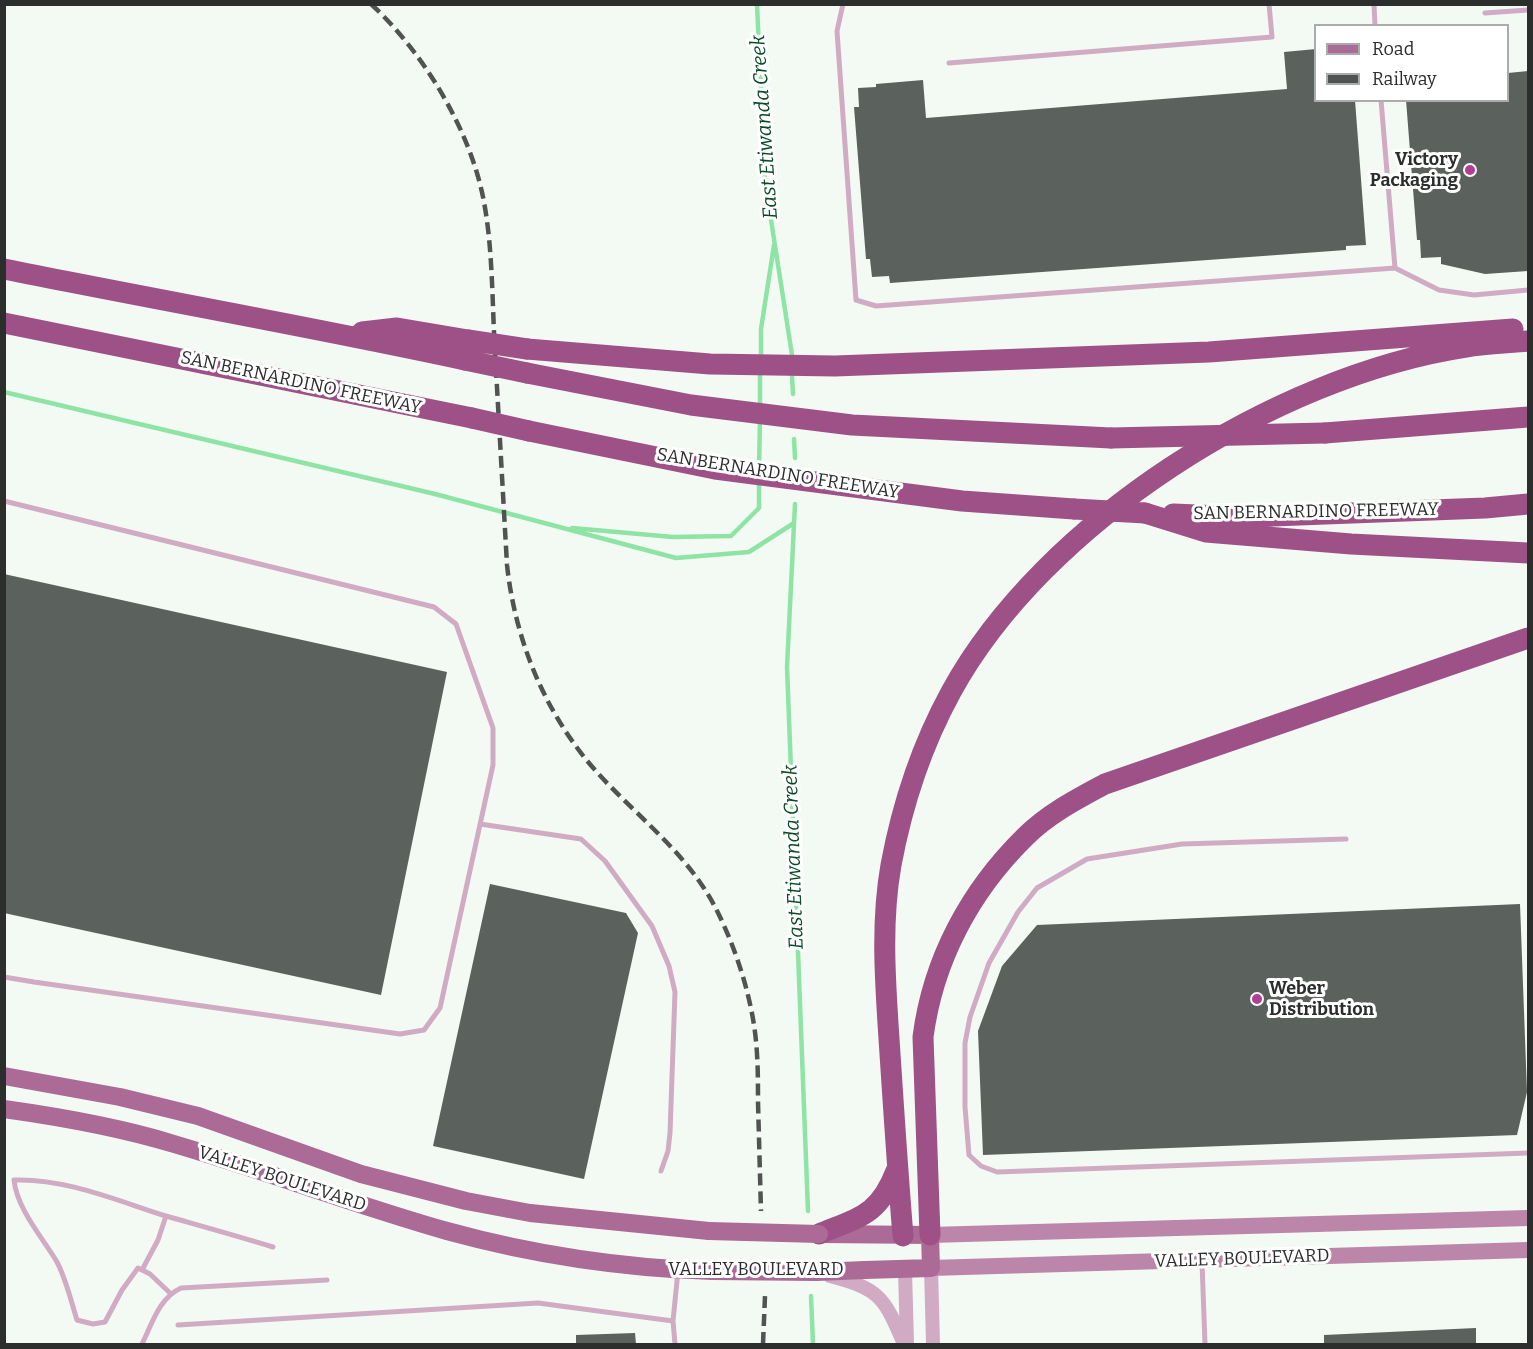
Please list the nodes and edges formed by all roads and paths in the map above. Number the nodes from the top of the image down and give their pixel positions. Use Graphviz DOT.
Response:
graph roads {
  1 [pos="843,4"];
  2 [pos="1269,4"];
  3 [pos="1374,4"];
  4 [pos="1528,10"];
  5 [pos="1485,13"];
  6 [pos="1375,24"];
  7 [pos="949,63"];
  8 [pos="1381,102"];
  9 [pos="1395,268"];
  10 [pos="4,269"];
  11 [pos="1528,290"];
  12 [pos="4,323"];
  13 [pos="1528,328"];
  14 [pos="1528,341"];
  15 [pos="466,350"];
  16 [pos="1528,417"];
  17 [pos="4,501"];
  18 [pos="1528,504"];
  19 [pos="1145,513"];
  20 [pos="1528,553"];
  21 [pos="1528,638"];
  22 [pos="480,824"];
  23 [pos="1346,839"];
  24 [pos="4,977"];
  25 [pos="4,1076"];
  26 [pos="4,1109"];
  27 [pos="1528,1153"];
  28 [pos="897,1167"];
  29 [pos="661,1171"];
  30 [pos="166,1216"];
  31 [pos="1528,1218"];
  32 [pos="863,1226"];
  33 [pos="819,1234"];
  34 [pos="930,1235"];
  35 [pos="903,1236"];
  36 [pos="273,1246"];
  37 [pos="1528,1250"];
  38 [pos="1202,1260"];
  39 [pos="931,1269"];
  40 [pos="142,1270"];
  41 [pos="678,1270"];
  42 [pos="905,1270"];
  43 [pos="865,1278"];
  44 [pos="327,1280"];
  45 [pos="170,1293"];
  46 [pos="673,1321"];
  47 [pos="178,1325"];
  48 [pos="142,1344"];
  49 [pos="675,1344"];
  50 [pos="905,1344"];
  51 [pos="933,1344"];
  52 [pos="1205,1344"];
  1 -- 9 [label="lane"];
  2 -- 7 [label="lane"];
  3 -- 6 [label="lane"];
  4 -- 5 [label="lane"];
  8 -- 9 [label="lane"];
  9 -- 11 [label="lane"];
  10 -- 15 [label="highway"];
  12 -- 19 [label="highway, SAN BERNARDINO FREEWAY, bridge"];
  13 -- 15 [label="highway, bridge"];
  14 -- 28 [label="highway"];
  15 -- 16 [label="highway, bridge"];
  17 -- 22 [label="lane"];
  18 -- 19 [label="highway, SAN BERNARDINO FREEWAY"];
  19 -- 20 [label="highway"];
  21 -- 34 [label="highway"];
  22 -- 24 [label="lane"];
  22 -- 29 [label="lane"];
  23 -- 27 [label="lane"];
  25 -- 33 [label="main road, VALLEY BOULEVARD, bridge"];
  26 -- 41 [label="main road, VALLEY BOULEVARD"];
  28 -- 32 [label="highway"];
  28 -- 35 [label="highway"];
  30 -- 36 [label="lane"];
  30 -- 40 [label="lane"];
  30 -- 40 [label="lane"];
  31 -- 34 [label="main road, VALLEY BOULEVARD"];
  32 -- 33 [label="highway"];
  32 -- 35 [label="main road, VALLEY BOULEVARD"];
  34 -- 35 [label="main road, VALLEY BOULEVARD"];
  34 -- 39 [label="main road"];
  35 -- 42 [label="main road"];
  37 -- 38 [label="main road, VALLEY BOULEVARD"];
  38 -- 39 [label="main road, VALLEY BOULEVARD"];
  38 -- 52 [label="lane"];
  39 -- 42 [label="main road, VALLEY BOULEVARD"];
  39 -- 51 [label="street"];
  40 -- 45 [label="lane"];
  41 -- 43 [label="main road, VALLEY BOULEVARD, bridge"];
  41 -- 46 [label="lane"];
  42 -- 43 [label="main road, VALLEY BOULEVARD"];
  42 -- 50 [label="street"];
  43 -- 50 [label="street"];
  44 -- 45 [label="lane"];
  45 -- 48 [label="lane"];
  46 -- 47 [label="lane"];
  46 -- 49 [label="lane"];
}
